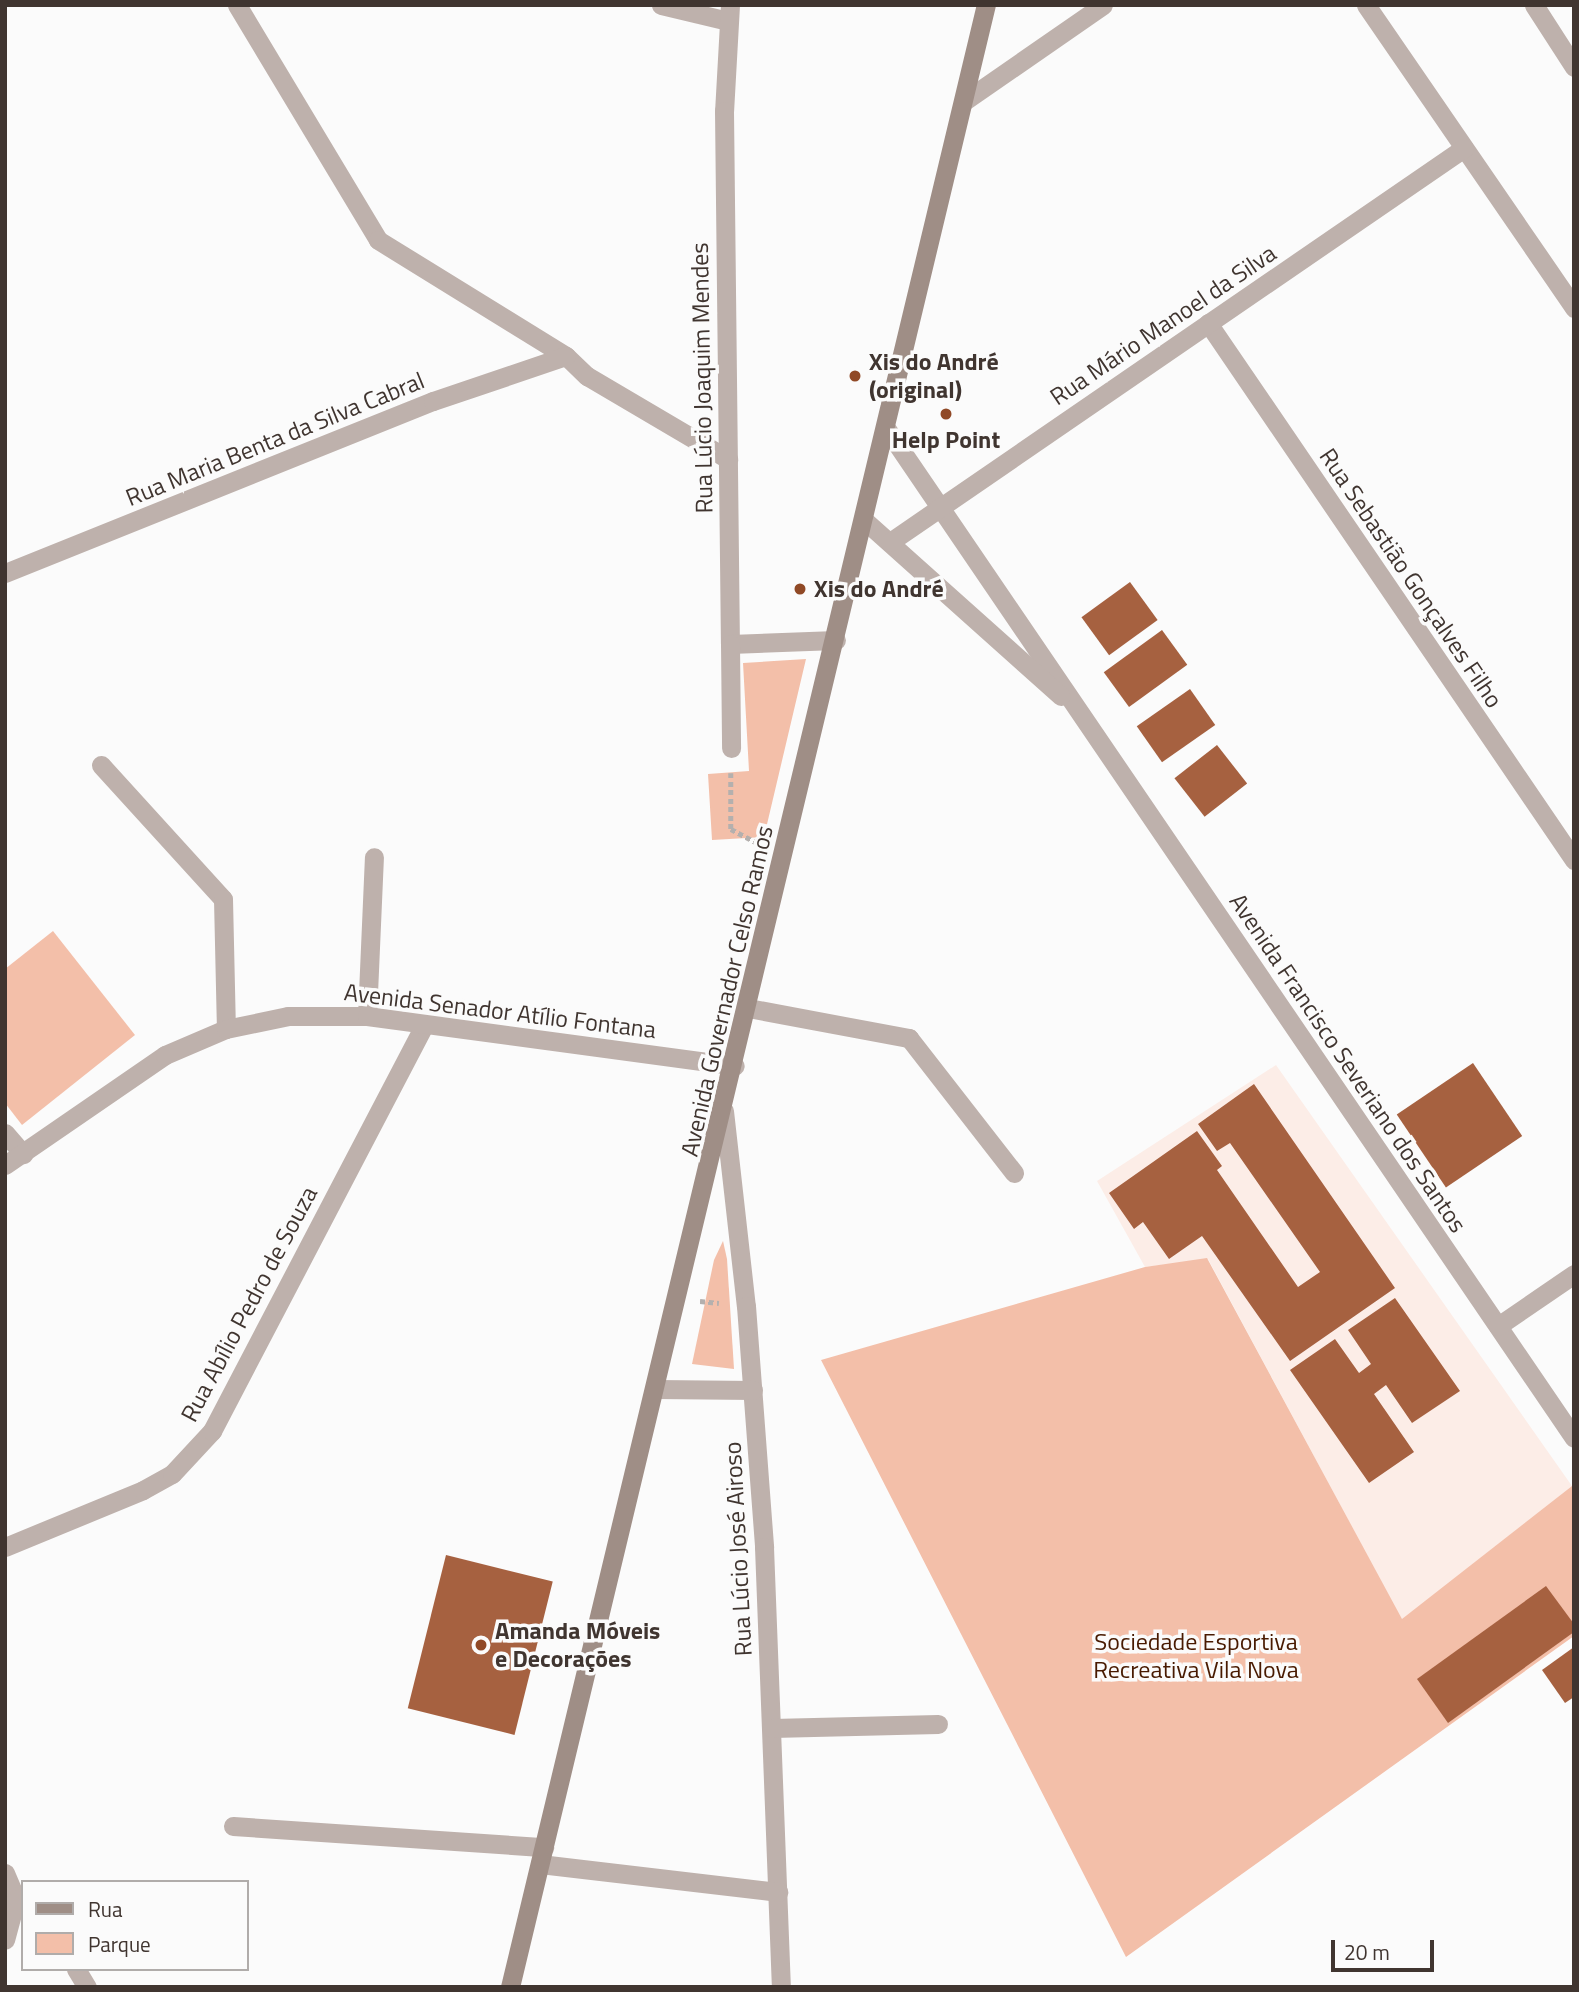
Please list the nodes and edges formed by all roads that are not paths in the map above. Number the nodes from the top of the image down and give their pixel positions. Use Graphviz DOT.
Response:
graph roads {
  1 [pos="237,5"];
  2 [pos="661,5"];
  3 [pos="986,5"];
  4 [pos="1103,5"];
  5 [pos="1366,5"];
  6 [pos="1534,5"];
  7 [pos="729,13"];
  8 [pos="1574,67"];
  9 [pos="963,102"];
  10 [pos="1464,148"];
  11 [pos="1574,308"];
  12 [pos="1208,323"];
  13 [pos="566,356"];
  14 [pos="886,428"];
  15 [pos="728,451"];
  16 [pos="942,507"];
  17 [pos="864,520"];
  18 [pos="890,542"];
  19 [pos="5,573"];
  20 [pos="836,639"];
  21 [pos="730,645"];
  22 [pos="1082,715"];
  23 [pos="731,748"];
  24 [pos="101,765"];
  25 [pos="374,857"];
  26 [pos="1574,860"];
  27 [pos="748,1008"];
  28 [pos="367,1016"];
  29 [pos="424,1025"];
  30 [pos="226,1029"];
  31 [pos="735,1066"];
  32 [pos="724,1111"];
  33 [pos="5,1133"];
  34 [pos="23,1154"];
  35 [pos="5,1165"];
  36 [pos="1014,1173"];
  37 [pos="1574,1274"];
  38 [pos="1498,1326"];
  39 [pos="656,1389"];
  40 [pos="753,1390"];
  41 [pos="1574,1438"];
  42 [pos="5,1547"];
  43 [pos="938,1724"];
  44 [pos="772,1728"];
  45 [pos="233,1826"];
  46 [pos="542,1856"];
  47 [pos="5,1873"];
  48 [pos="778,1892"];
  49 [pos="19,1903"];
  50 [pos="5,1940"];
  51 [pos="77,1971"];
  52 [pos="87,1987"];
  53 [pos="510,1987"];
  54 [pos="781,1987"];
  1 -- 13 [label="street"];
  2 -- 7 [label="street"];
  3 -- 9 [label="main road, Avenida Governador Celso Ramos"];
  4 -- 9 [label="street"];
  5 -- 10 [label="street"];
  6 -- 8 [label="street"];
  7 -- 15 [label="street, Rua Lúcio Joaquim Mendes"];
  9 -- 14 [label="main road, Avenida Governador Celso Ramos"];
  10 -- 11 [label="street"];
  10 -- 12 [label="street, Rua Mário Manoel da Silva"];
  12 -- 16 [label="street, Rua Mário Manoel da Silva"];
  12 -- 26 [label="street, Rua Sebastião Gonçalves Filho"];
  13 -- 15 [label="street"];
  13 -- 19 [label="street, Rua Maria Benta da Silva Cabral"];
  14 -- 16 [label="street, Avenida Francisco Severiano dos Santos"];
  14 -- 17 [label="main road, Avenida Governador Celso Ramos"];
  15 -- 21 [label="street, Rua Lúcio Joaquim Mendes"];
  16 -- 18 [label="street, Rua Mário Manoel da Silva"];
  16 -- 22 [label="street, Avenida Francisco Severiano dos Santos"];
  17 -- 18 [label="street, Avenida Francisco Severiano dos Santos"];
  17 -- 20 [label="main road, Avenida Governador Celso Ramos"];
  18 -- 22 [label="street, Avenida Francisco Severiano dos Santos"];
  20 -- 21 [label="street"];
  20 -- 27 [label="main road, Avenida Governador Celso Ramos"];
  21 -- 23 [label="street, Rua Lúcio Joaquim Mendes"];
  22 -- 38 [label="street, Avenida Francisco Severiano dos Santos"];
  24 -- 30 [label="street"];
  25 -- 28 [label="street"];
  27 -- 31 [label="main road, Avenida Governador Celso Ramos"];
  27 -- 36 [label="street"];
  28 -- 29 [label="street, Avenida Senador Atílio Fontana"];
  28 -- 30 [label="street, Avenida Senador Atílio Fontana"];
  29 -- 31 [label="street, Avenida Senador Atílio Fontana"];
  29 -- 42 [label="street, Rua Abílio Pedro de Souza"];
  30 -- 34 [label="street, Avenida Senador Atílio Fontana"];
  31 -- 32 [label="main road, Avenida Governador Celso Ramos"];
  32 -- 39 [label="main road, Avenida Governador Celso Ramos"];
  32 -- 40 [label="street, Rua Lúcio José Airoso"];
  33 -- 34 [label="street"];
  34 -- 35 [label="street, Avenida Senador Atílio Fontana"];
  37 -- 38 [label="street"];
  38 -- 41 [label="street, Avenida Francisco Severiano dos Santos"];
  39 -- 40 [label="street"];
  39 -- 46 [label="main road, Avenida Governador Celso Ramos"];
  40 -- 44 [label="street, Rua Lúcio José Airoso"];
  43 -- 44 [label="street"];
  44 -- 48 [label="street, Rua Lúcio José Airoso"];
  45 -- 46 [label="street"];
  46 -- 48 [label="street"];
  46 -- 53 [label="main road, Avenida Governador Celso Ramos"];
  47 -- 49 [label="street"];
  48 -- 54 [label="street, Rua Lúcio José Airoso"];
  49 -- 50 [label="street"];
  51 -- 52 [label="street"];
}
